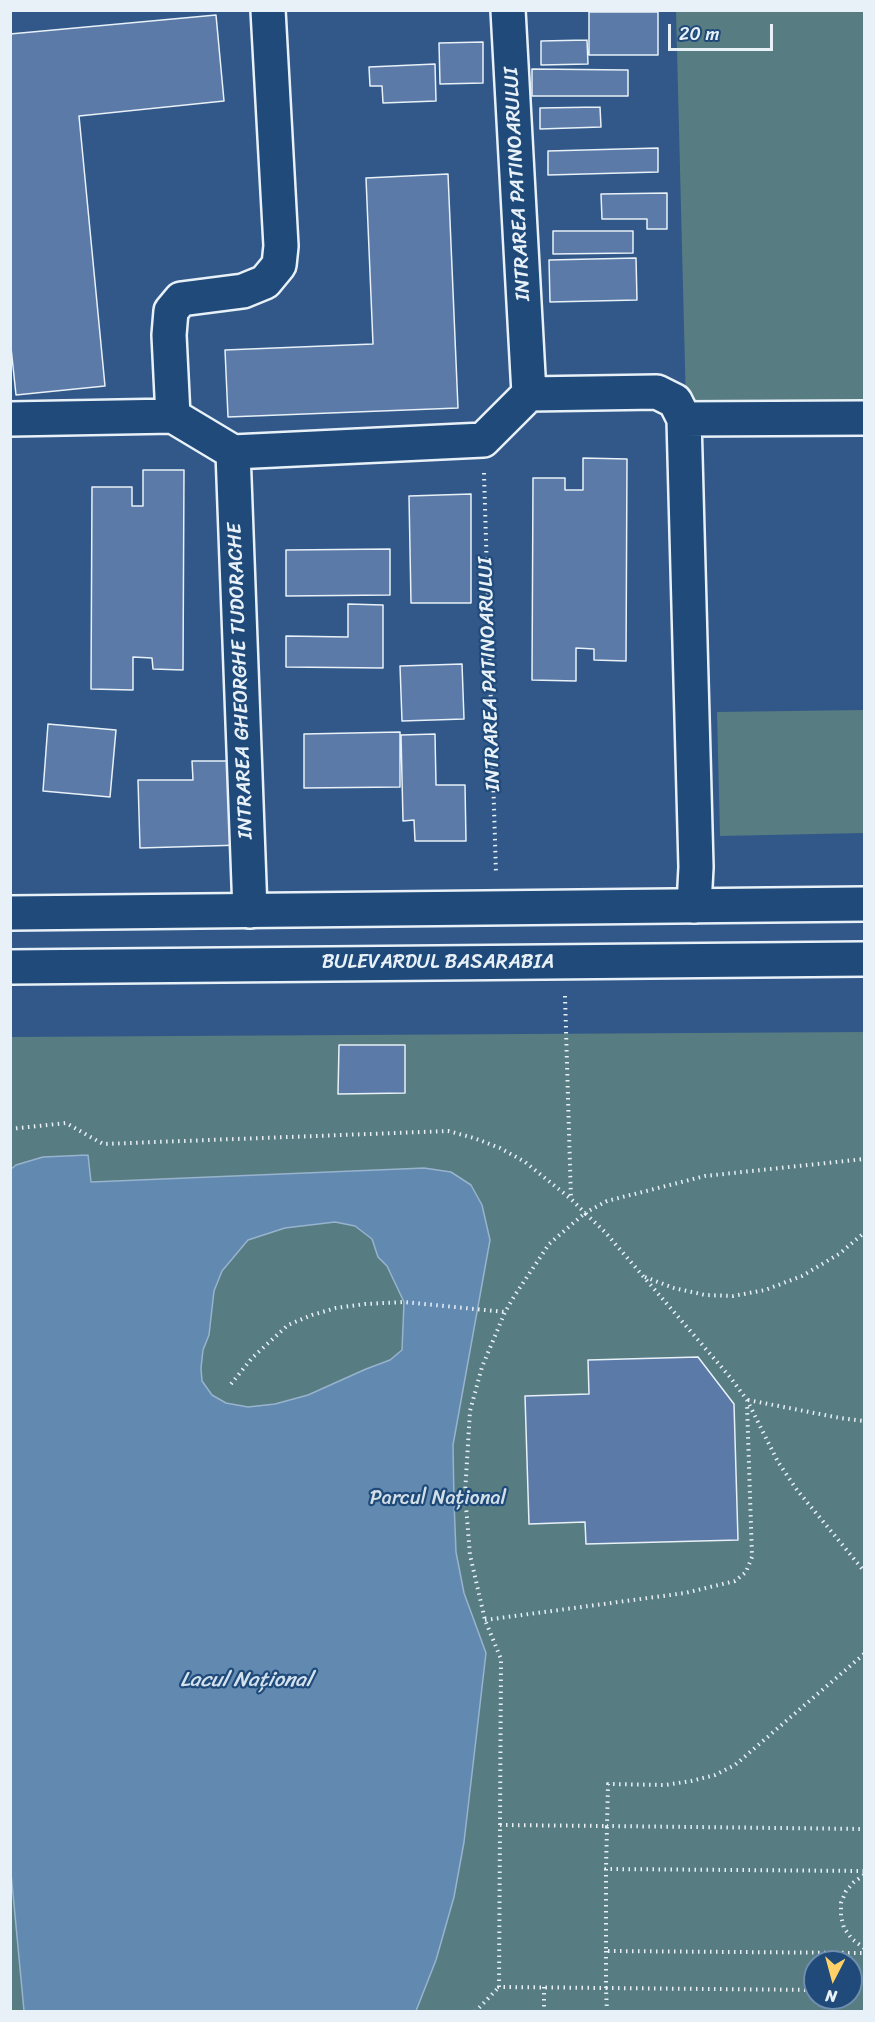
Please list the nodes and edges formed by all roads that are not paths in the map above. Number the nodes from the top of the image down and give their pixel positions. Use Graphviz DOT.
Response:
graph roads {
  1 [pos="268,10"];
  2 [pos="508,10"];
  3 [pos="529,394"];
  4 [pos="173,416"];
  5 [pos="864,418"];
  6 [pos="10,419"];
  7 [pos="684,419"];
  8 [pos="233,452"];
  9 [pos="864,904"];
  10 [pos="694,906"];
  11 [pos="250,910"];
  12 [pos="10,913"];
  13 [pos="864,959"];
  14 [pos="10,967"];
  1 -- 4 [label="street"];
  2 -- 3 [label="street, INTRAREA PATINOARULUI"];
  3 -- 7 [label="street"];
  3 -- 8 [label="street"];
  4 -- 6 [label="street"];
  4 -- 8 [label="street"];
  5 -- 7 [label="street"];
  7 -- 10 [label="street"];
  8 -- 11 [label="street, INTRAREA GHEORGHE TUDORACHE"];
  9 -- 10 [label="street"];
  10 -- 11 [label="street"];
  11 -- 12 [label="street"];
  13 -- 14 [label="street, BULEVARDUL BASARABIA"];
}
